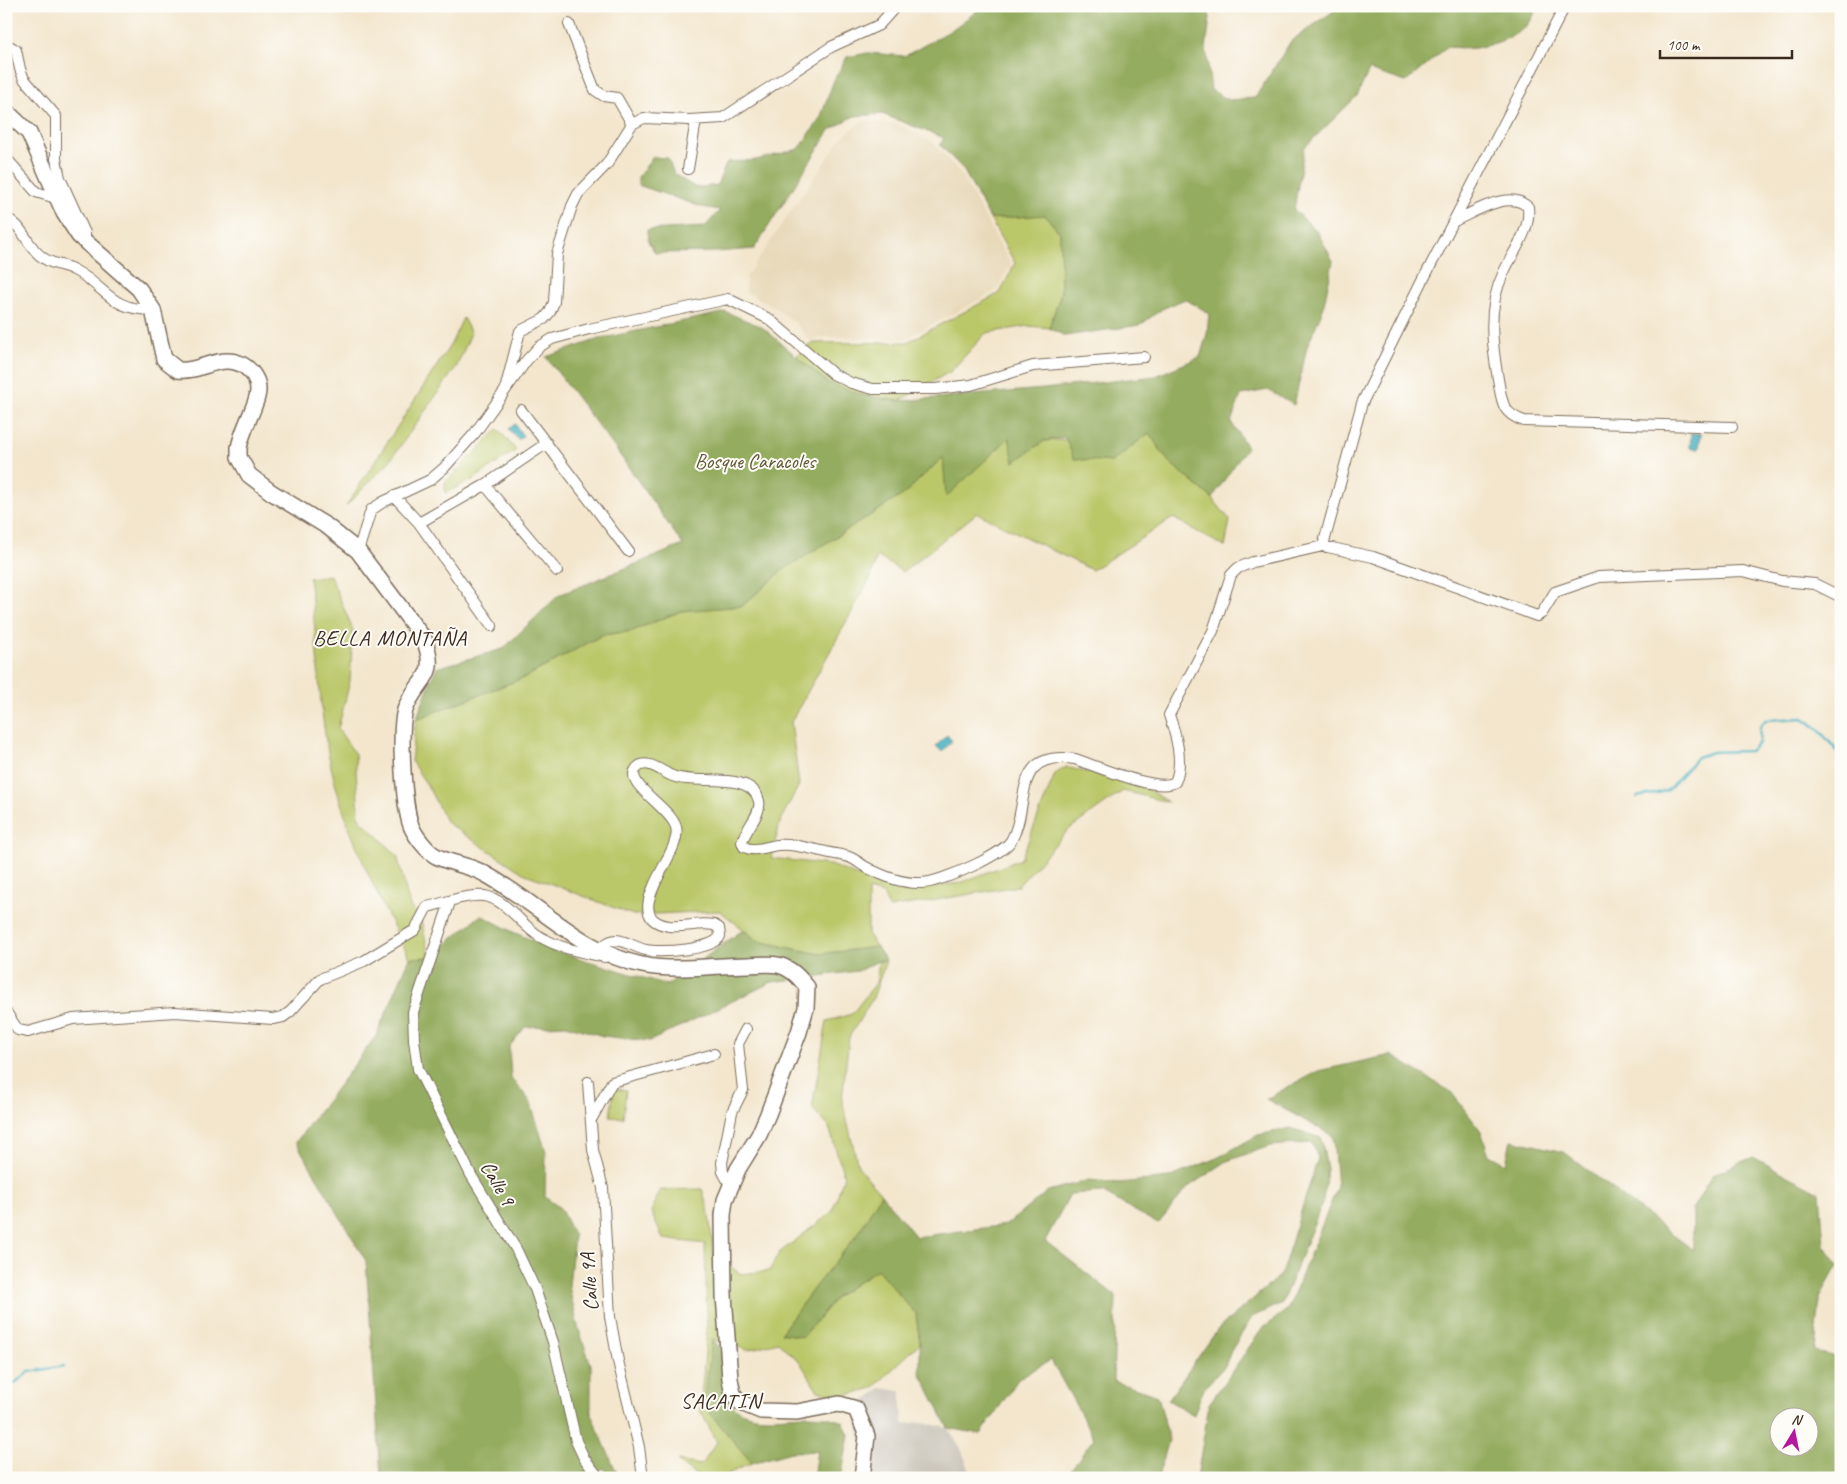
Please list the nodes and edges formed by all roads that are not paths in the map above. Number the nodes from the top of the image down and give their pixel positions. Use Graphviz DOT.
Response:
graph roads {
  1 [pos="896,6"];
  2 [pos="1565,6"];
  3 [pos="569,24"];
  4 [pos="6,44"];
  5 [pos="6,111"];
  6 [pos="696,120"];
  7 [pos="632,124"];
  8 [pos="6,158"];
  9 [pos="688,168"];
  10 [pos="59,200"];
  11 [pos="6,218"];
  12 [pos="1454,221"];
  13 [pos="83,242"];
  14 [pos="153,310"];
  15 [pos="1144,357"];
  16 [pos="505,390"];
  17 [pos="521,410"];
  18 [pos="1732,427"];
  19 [pos="547,443"];
  20 [pos="485,485"];
  21 [pos="394,496"];
  22 [pos="419,523"];
  23 [pos="1323,546"];
  24 [pos="358,551"];
  25 [pos="628,551"];
  26 [pos="557,571"];
  27 [pos="1841,597"];
  28 [pos="492,626"];
  29 [pos="450,902"];
  30 [pos="599,949"];
  31 [pos="640,964"];
  32 [pos="6,1012"];
  33 [pos="746,1029"];
  34 [pos="714,1054"];
  35 [pos="588,1082"];
  36 [pos="591,1121"];
  37 [pos="730,1185"];
  38 [pos="599,1478"];
  39 [pos="643,1478"];
  40 [pos="862,1478"];
  1 -- 6 [label="street"];
  2 -- 12 [label="street"];
  3 -- 7 [label="street"];
  4 -- 13 [label="street"];
  5 -- 10 [label="main road"];
  6 -- 7 [label="street"];
  6 -- 9 [label="street"];
  7 -- 16 [label="street"];
  8 -- 10 [label="street"];
  10 -- 13 [label="main road"];
  11 -- 14 [label="street"];
  12 -- 18 [label="street"];
  12 -- 23 [label="street"];
  13 -- 14 [label="main road"];
  14 -- 24 [label="main road"];
  15 -- 16 [label="street"];
  16 -- 21 [label="street"];
  17 -- 19 [label="street"];
  19 -- 20 [label="street"];
  19 -- 25 [label="street"];
  20 -- 22 [label="street"];
  20 -- 26 [label="street"];
  21 -- 22 [label="street"];
  21 -- 24 [label="street"];
  22 -- 28 [label="street"];
  23 -- 27 [label="street"];
  23 -- 30 [label="street"];
  24 -- 30 [label="main road"];
  29 -- 31 [label="street"];
  29 -- 32 [label="street"];
  29 -- 38 [label="street, Calle 9"];
  30 -- 31 [label="main road"];
  31 -- 37 [label="main road"];
  33 -- 37 [label="street"];
  34 -- 36 [label="street"];
  35 -- 36 [label="street, Calle 9A"];
  36 -- 39 [label="street, Calle 9A"];
  37 -- 40 [label="main road"];
}
